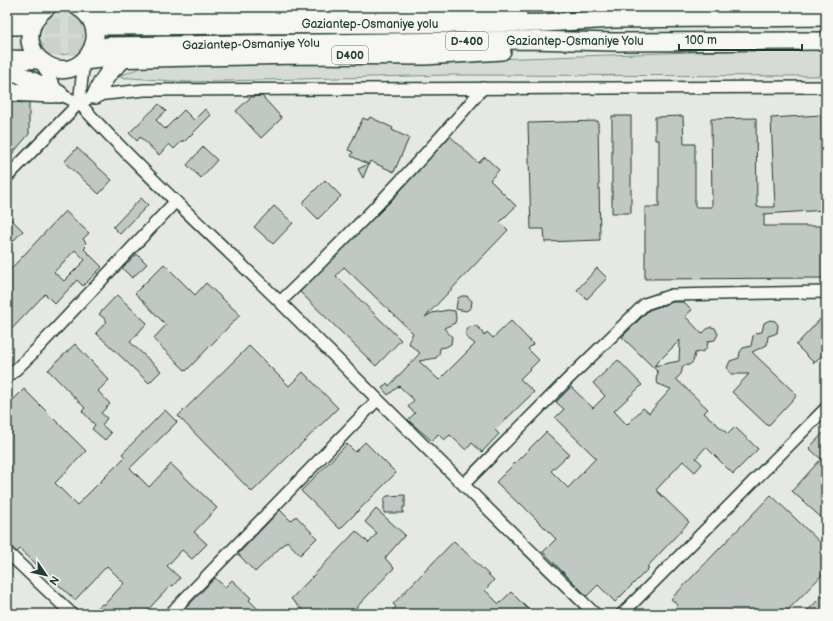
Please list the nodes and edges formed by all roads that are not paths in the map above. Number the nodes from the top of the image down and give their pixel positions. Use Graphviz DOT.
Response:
graph roads {
  1 [pos="44,8"];
  2 [pos="82,9"];
  3 [pos="126,9"];
  4 [pos="7,14"];
  5 [pos="826,17"];
  6 [pos="614,19"];
  7 [pos="106,26"];
  8 [pos="826,41"];
  9 [pos="615,42"];
  10 [pos="107,46"];
  11 [pos="125,58"];
  12 [pos="7,59"];
  13 [pos="39,60"];
  14 [pos="84,61"];
  15 [pos="7,70"];
  16 [pos="826,87"];
  17 [pos="483,88"];
  18 [pos="7,92"];
  19 [pos="59,94"];
  20 [pos="96,95"];
  21 [pos="79,103"];
  22 [pos="7,177"];
  23 [pos="175,202"];
  24 [pos="826,292"];
  25 [pos="280,302"];
  26 [pos="7,378"];
  27 [pos="377,400"];
  28 [pos="826,408"];
  29 [pos="464,484"];
  30 [pos="7,552"];
  31 [pos="72,614"];
  32 [pos="170,614"];
  33 [pos="595,614"];
  34 [pos="622,614"];
  1 -- 4 [label="highway"];
  1 -- 13 [label="highway"];
  2 -- 3 [label="highway"];
  2 -- 14 [label="highway"];
  3 -- 6 [label="highway"];
  5 -- 6 [label="highway, Gaziantep-Osmaniye yolu / D-400"];
  6 -- 7 [label="highway, Gaziantep-Osmaniye yolu / D-400"];
  8 -- 9 [label="highway, Gaziantep-Osmaniye Yolu / D-400"];
  9 -- 10 [label="highway, Gaziantep-Osmaniye Yolu / D-400"];
  9 -- 11 [label="highway, D400"];
  11 -- 14 [label="highway, D400"];
  11 -- 20 [label="highway"];
  12 -- 13 [label="highway, D400"];
  13 -- 14 [label="highway, D400"];
  13 -- 19 [label="street"];
  14 -- 21 [label="street"];
  15 -- 19 [label="highway"];
  16 -- 17 [label="street"];
  17 -- 20 [label="street"];
  17 -- 25 [label="street"];
  18 -- 19 [label="highway"];
  19 -- 21 [label="street"];
  20 -- 21 [label="street"];
  21 -- 22 [label="street"];
  21 -- 23 [label="street"];
  23 -- 25 [label="street"];
  23 -- 26 [label="street"];
  24 -- 29 [label="street"];
  25 -- 27 [label="street"];
  27 -- 29 [label="street"];
  27 -- 32 [label="street"];
  28 -- 34 [label="street"];
  29 -- 33 [label="street"];
  30 -- 31 [label="street"];
}
